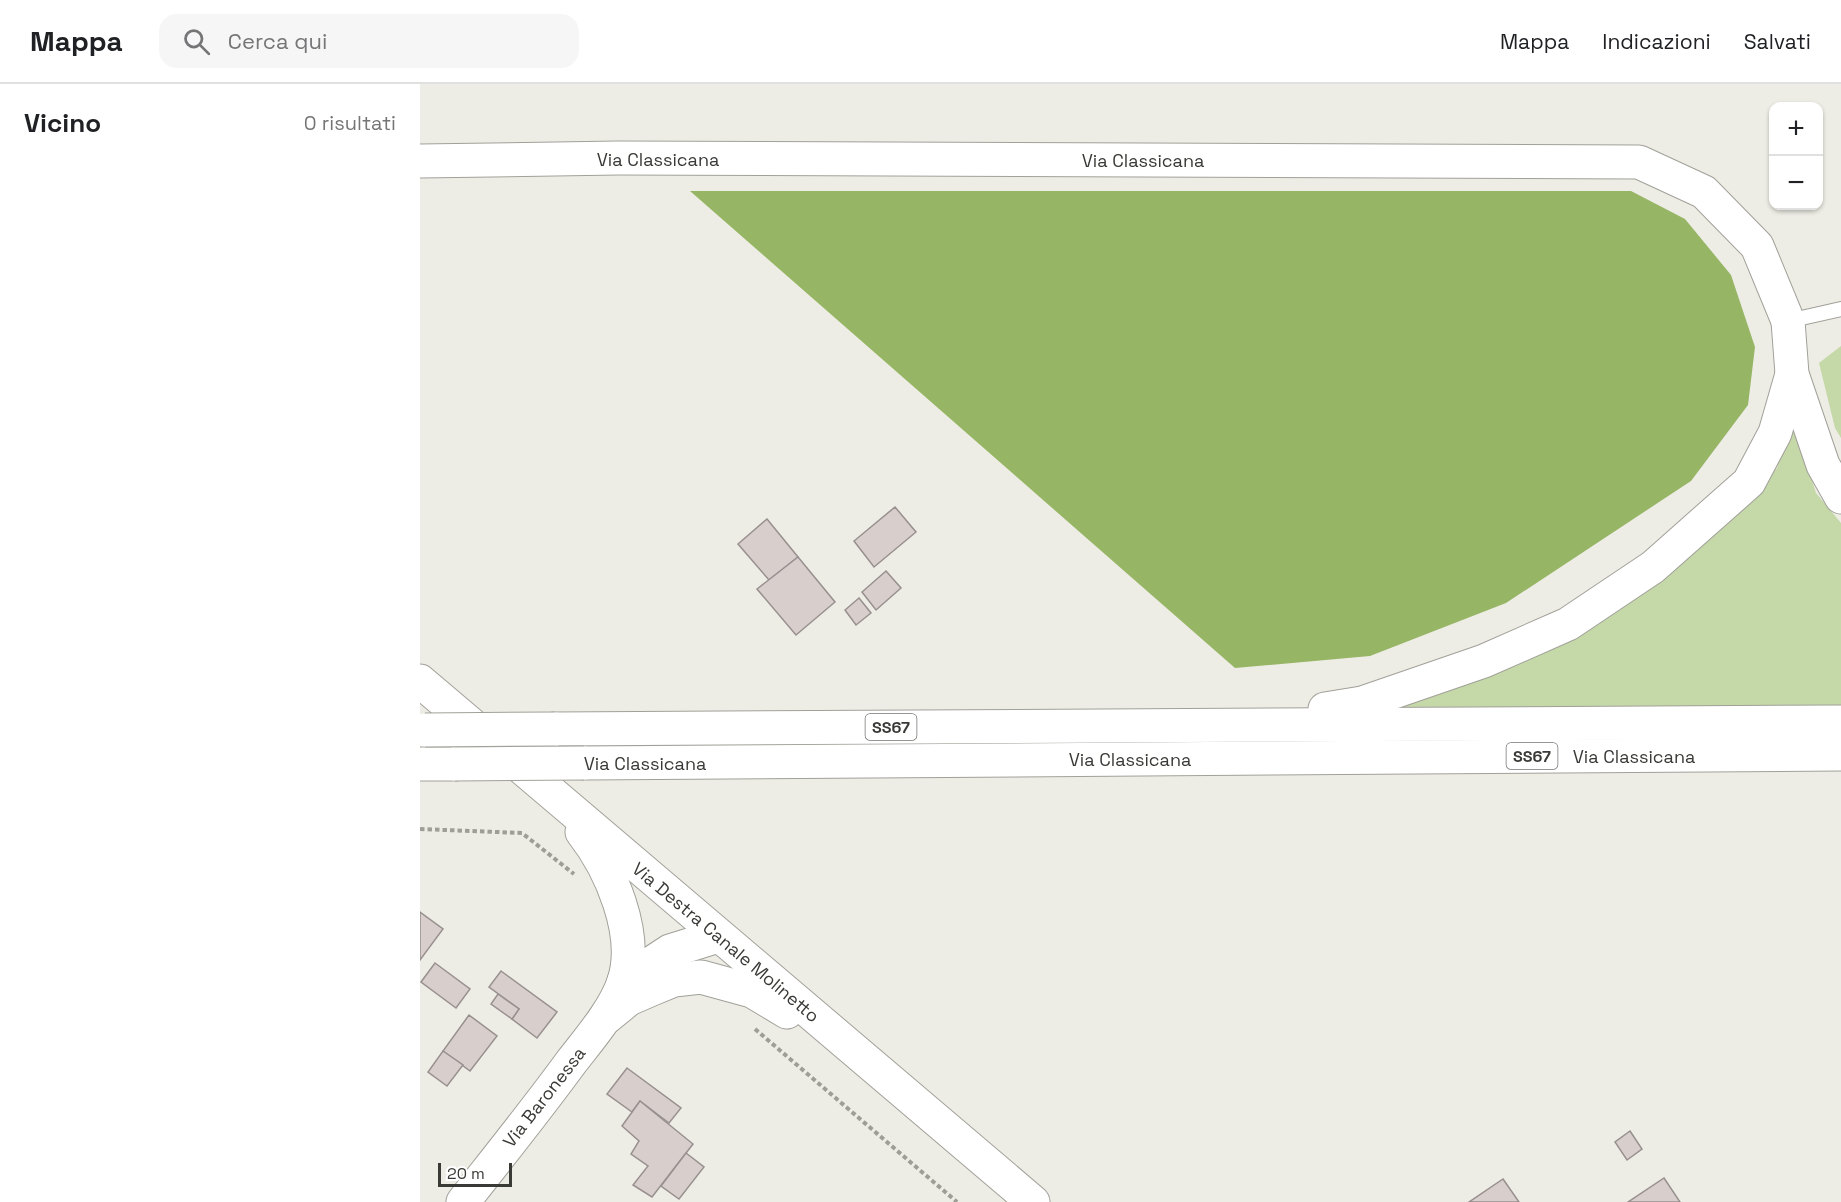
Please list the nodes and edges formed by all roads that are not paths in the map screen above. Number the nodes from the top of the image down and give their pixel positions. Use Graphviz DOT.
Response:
graph roads {
  1 [pos="420,161"];
  2 [pos="1841,309"];
  3 [pos="1788,321"];
  4 [pos="1792,374"];
  5 [pos="1841,497"];
  6 [pos="420,681"];
  7 [pos="1841,722"];
  8 [pos="1228,725"];
  9 [pos="422,730"];
  10 [pos="1841,754"];
  11 [pos="420,764"];
  12 [pos="552,793"];
  13 [pos="718,936"];
  14 [pos="624,981"];
  15 [pos="603,1020"];
  16 [pos="859,1054"];
  17 [pos="463,1202"];
  18 [pos="1033,1202"];
  1 -- 3 [label="main road, Via Classicana"];
  2 -- 3 [label="lane"];
  3 -- 4 [label="main road, Via Classicana"];
  4 -- 5 [label="main road"];
  4 -- 8 [label="main road"];
  6 -- 12 [label="main road, Via Destra Canale Molinetto"];
  7 -- 8 [label="main road, Via Classicana / SS67"];
  8 -- 9 [label="main road, Via Classicana / SS67, bridge"];
  10 -- 11 [label="main road, Via Classicana / SS67, bridge"];
  12 -- 13 [label="main road, Via Destra Canale Molinetto"];
  12 -- 14 [label="main road, Via Baronessa"];
  13 -- 14 [label="main road, Via Baronessa"];
  13 -- 16 [label="main road, Via Destra Canale Molinetto"];
  14 -- 15 [label="main road, Via Baronessa"];
  15 -- 16 [label="main road, Via Baronessa"];
  15 -- 17 [label="main road, Via Baronessa"];
  16 -- 18 [label="main road, Via Destra Canale Molinetto"];
}
